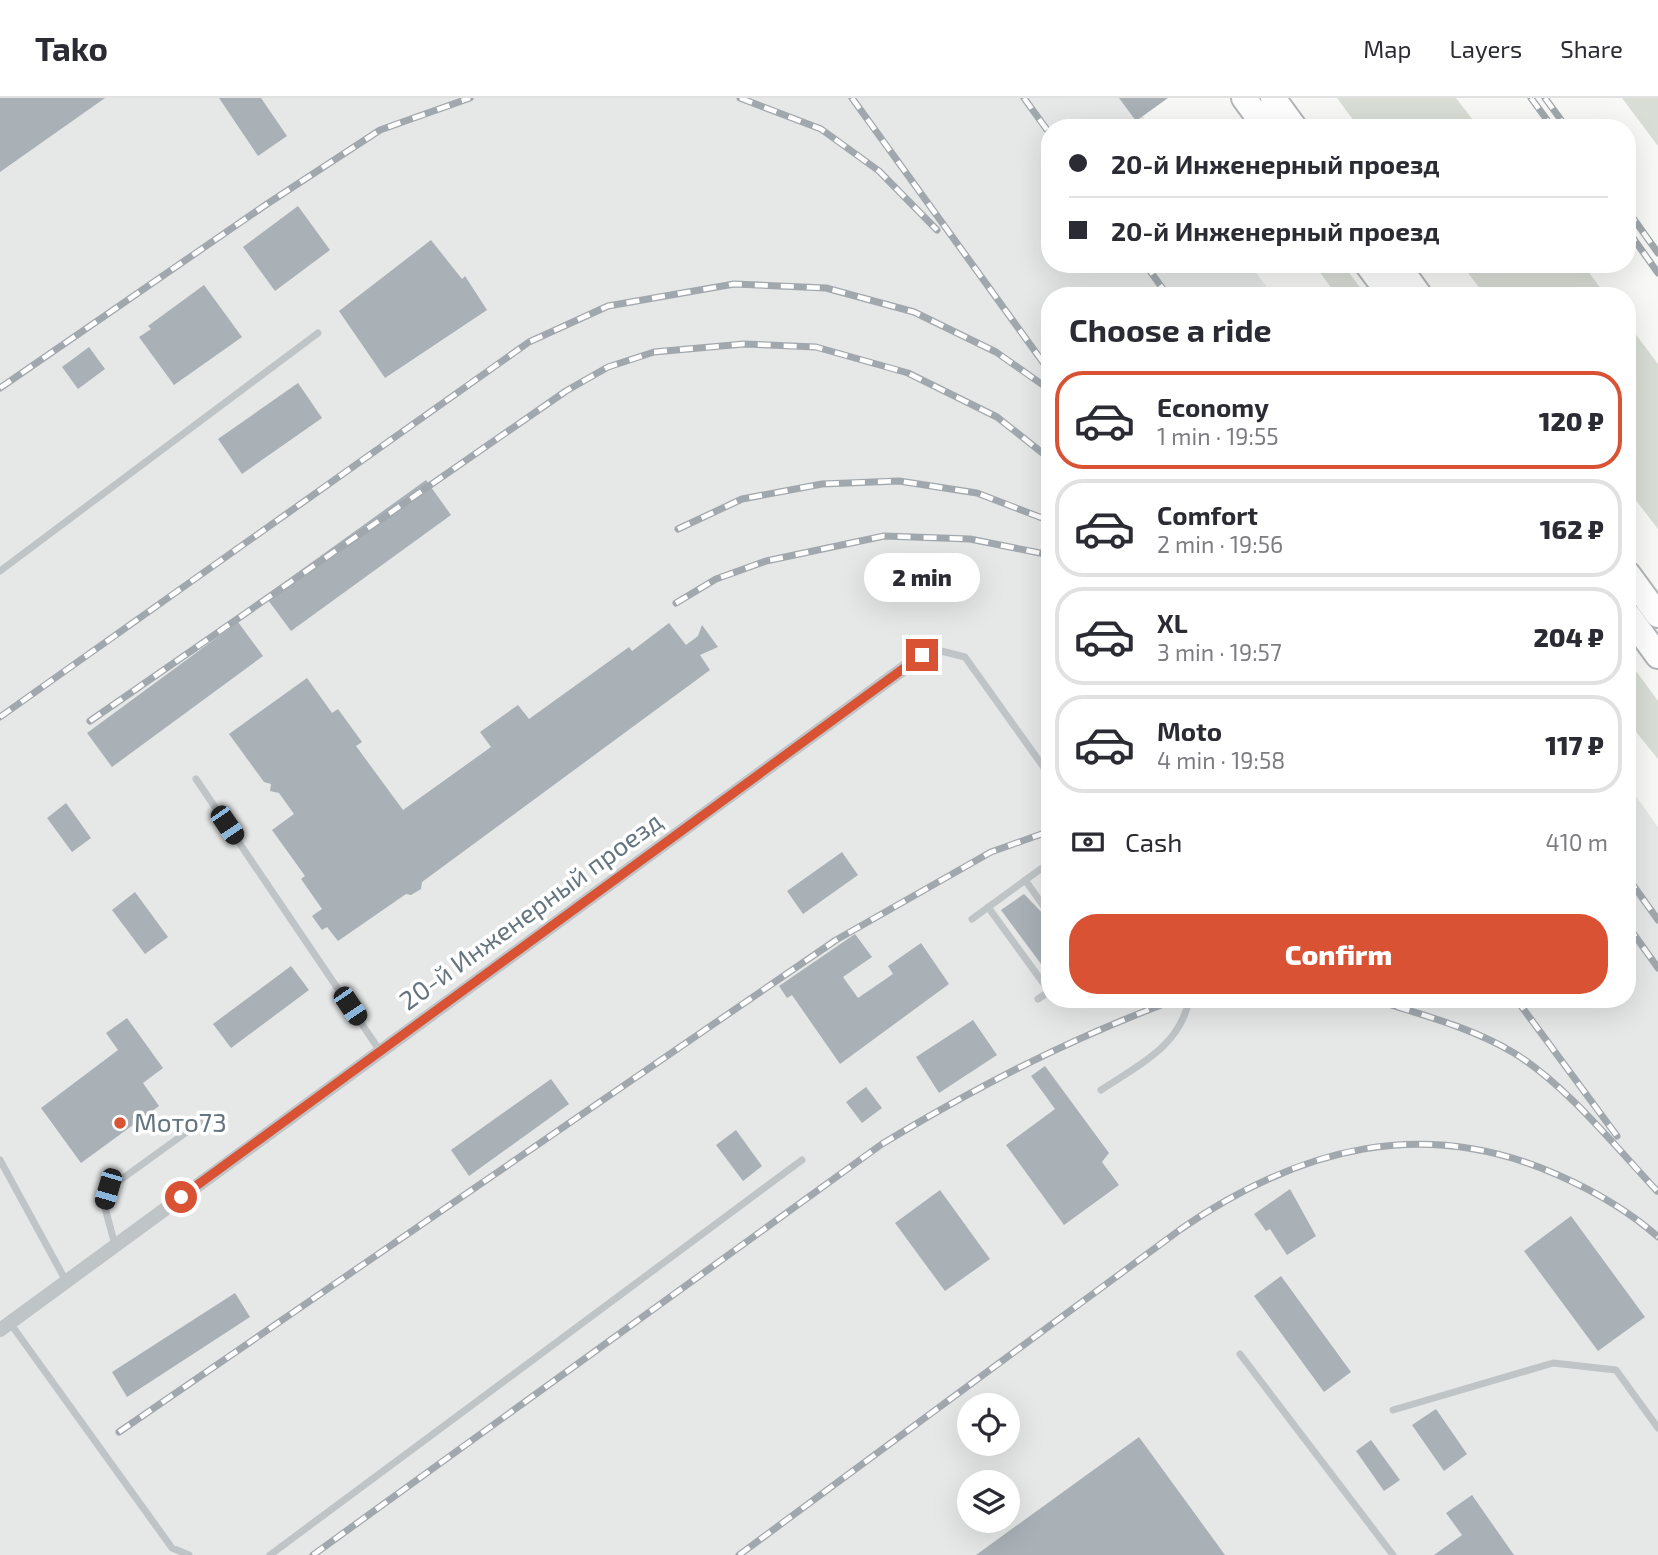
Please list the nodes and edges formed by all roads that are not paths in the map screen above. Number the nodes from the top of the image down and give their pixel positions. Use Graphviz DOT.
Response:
graph roads {
  1 [pos="1244,98"];
  2 [pos="1273,98"];
  3 [pos="1259,119"];
  4 [pos="1288,119"];
  5 [pos="318,333"];
  6 [pos="0,571"];
  7 [pos="1636,585"];
  8 [pos="1658,615"];
  9 [pos="1636,626"];
  10 [pos="922,655"];
  11 [pos="1658,656"];
  12 [pos="1041,763"];
  13 [pos="196,779"];
  14 [pos="1041,870"];
  15 [pos="1025,880"];
  16 [pos="1041,902"];
  17 [pos="988,907"];
  18 [pos="972,919"];
  19 [pos="1041,979"];
  20 [pos="1041,997"];
  21 [pos="1038,999"];
  22 [pos="1187,1008"];
  23 [pos="380,1052"];
  24 [pos="1101,1090"];
  25 [pos="206,1118"];
  26 [pos="0,1160"];
  27 [pos="802,1160"];
  28 [pos="115,1246"];
  29 [pos="66,1282"];
  30 [pos="5,1327"];
  31 [pos="1240,1354"];
  32 [pos="1393,1410"];
  33 [pos="1658,1428"];
  34 [pos="189,1555"];
  35 [pos="270,1555"];
  36 [pos="1393,1555"];
  1 -- 3 [label="highway"];
  2 -- 4 [label="highway"];
  5 -- 6 [label="lane"];
  7 -- 8 [label="highway"];
  9 -- 11 [label="highway"];
  10 -- 12 [label="lane"];
  10 -- 23 [label="street, 20-й Инженерный проезд"];
  13 -- 23 [label="lane"];
  14 -- 15 [label="lane"];
  15 -- 16 [label="lane"];
  15 -- 17 [label="lane"];
  17 -- 18 [label="lane"];
  17 -- 19 [label="lane"];
  20 -- 21 [label="lane"];
  22 -- 24 [label="lane"];
  23 -- 28 [label="street, 20-й Инженерный проезд"];
  25 -- 28 [label="lane"];
  26 -- 29 [label="lane"];
  27 -- 35 [label="lane"];
  28 -- 29 [label="street, 20-й Инженерный проезд"];
  29 -- 30 [label="street, 20-й Инженерный проезд"];
  30 -- 34 [label="lane"];
  31 -- 36 [label="lane"];
  32 -- 33 [label="lane"];
}
